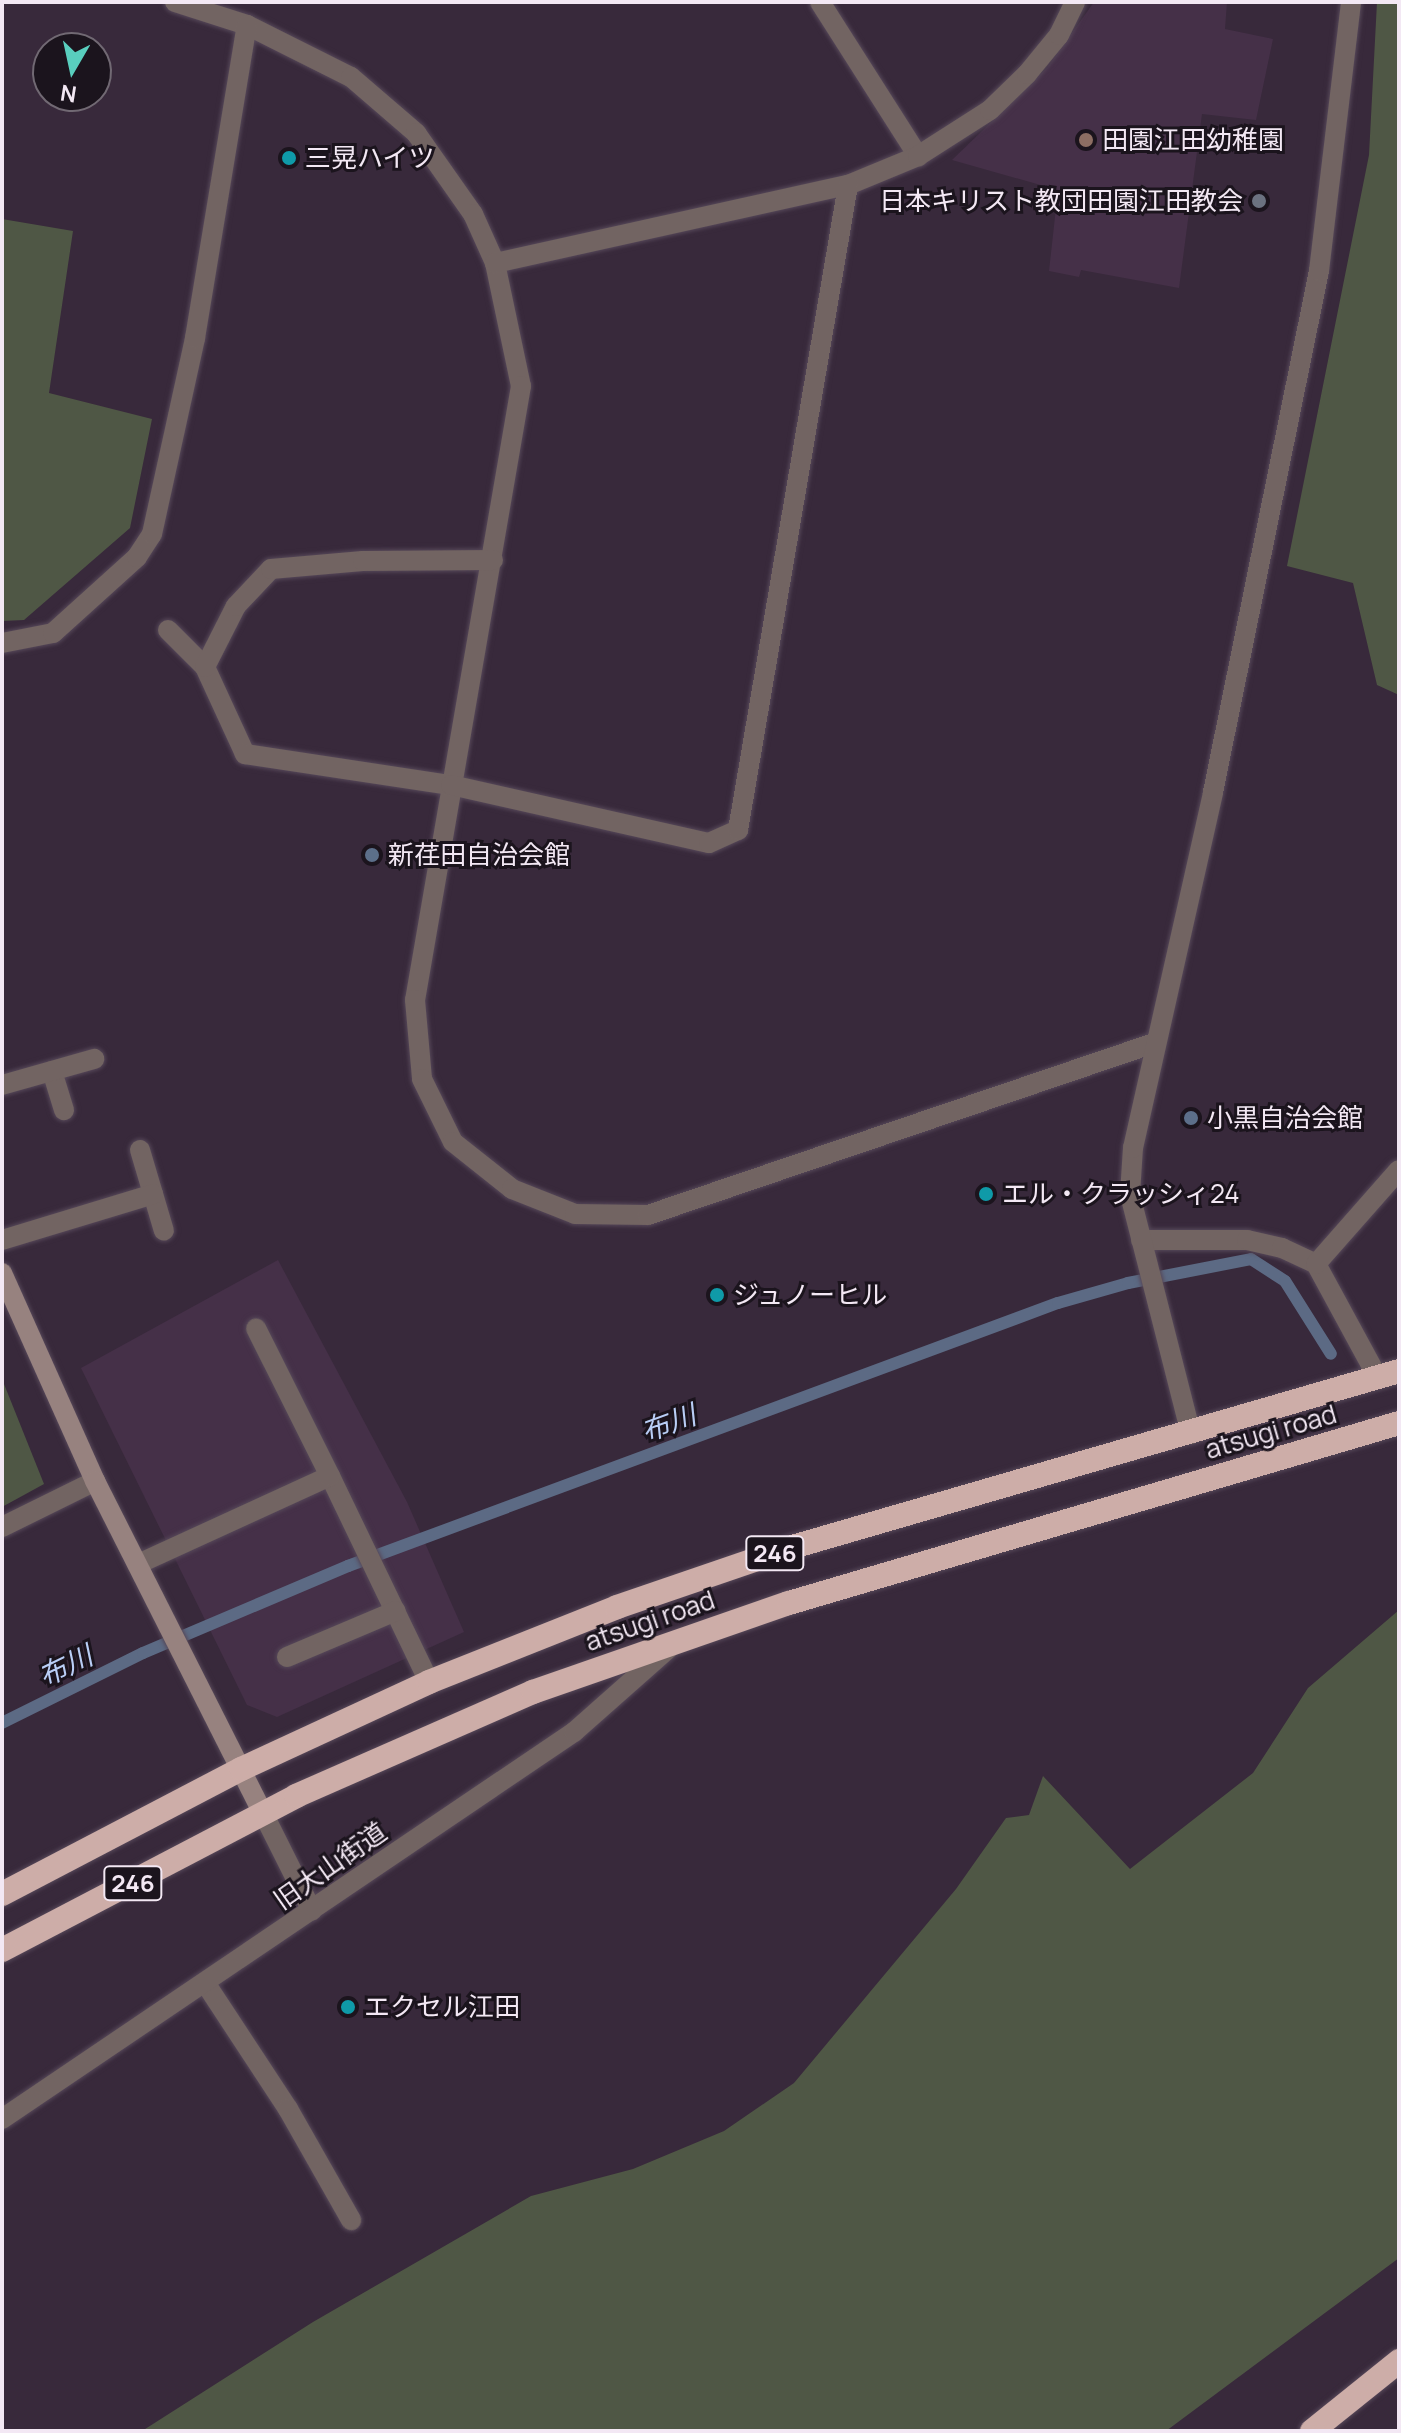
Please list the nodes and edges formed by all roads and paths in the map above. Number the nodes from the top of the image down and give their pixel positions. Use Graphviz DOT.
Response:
graph roads {
  1 [pos="175,2"];
  2 [pos="820,2"];
  3 [pos="1075,2"];
  4 [pos="1351,2"];
  5 [pos="247,25"];
  6 [pos="918,156"];
  7 [pos="848,185"];
  8 [pos="495,263"];
  9 [pos="493,560"];
  10 [pos="168,630"];
  11 [pos="2,643"];
  12 [pos="205,667"];
  13 [pos="451,785"];
  14 [pos="1154,1043"];
  15 [pos="94,1059"];
  16 [pos="52,1071"];
  17 [pos="2,1085"];
  18 [pos="64,1110"];
  19 [pos="140,1150"];
  20 [pos="1399,1170"];
  21 [pos="153,1194"];
  22 [pos="164,1231"];
  23 [pos="2,1240"];
  24 [pos="1143,1244"];
  25 [pos="1316,1264"];
  26 [pos="2,1273"];
  27 [pos="256,1328"];
  28 [pos="1382,1377"];
  29 [pos="1398,1424"];
  30 [pos="1191,1434"];
  31 [pos="330,1476"];
  32 [pos="95,1481"];
  33 [pos="2,1527"];
  34 [pos="138,1564"];
  35 [pos="396,1611"];
  36 [pos="676,1641"];
  37 [pos="287,1657"];
  38 [pos="429,1682"];
  39 [pos="241,1769"];
  40 [pos="264,1815"];
  41 [pos="2,1894"];
  42 [pos="312,1911"];
  43 [pos="2,1950"];
  44 [pos="206,1984"];
  45 [pos="2,2119"];
  46 [pos="351,2220"];
  47 [pos="1399,2361"];
  48 [pos="1312,2431"];
  1 -- 5 [label="street"];
  2 -- 6 [label="street"];
  3 -- 6 [label="street"];
  4 -- 14 [label="street"];
  5 -- 8 [label="street"];
  5 -- 11 [label="street"];
  6 -- 7 [label="street"];
  7 -- 8 [label="street"];
  7 -- 13 [label="street"];
  8 -- 9 [label="street"];
  9 -- 12 [label="street"];
  9 -- 13 [label="street"];
  10 -- 12 [label="street"];
  12 -- 13 [label="street"];
  13 -- 14 [label="street"];
  14 -- 24 [label="street"];
  15 -- 16 [label="street"];
  16 -- 17 [label="street"];
  16 -- 18 [label="street"];
  19 -- 21 [label="street"];
  20 -- 25 [label="street"];
  21 -- 22 [label="street"];
  21 -- 23 [label="street"];
  24 -- 25 [label="street"];
  24 -- 30 [label="street"];
  25 -- 28 [label="street"];
  26 -- 32 [label="street"];
  27 -- 31 [label="street"];
  28 -- 30 [label="highway, atsugi road / 246"];
  29 -- 36 [label="highway, atsugi road / 246"];
  30 -- 38 [label="highway, atsugi road / 246"];
  31 -- 34 [label="street"];
  31 -- 35 [label="street"];
  32 -- 33 [label="street"];
  32 -- 34 [label="street"];
  34 -- 39 [label="street"];
  35 -- 37 [label="street"];
  35 -- 38 [label="street"];
  36 -- 40 [label="highway, atsugi road / 246"];
  36 -- 42 [label="street, 旧大山街道"];
  38 -- 39 [label="highway, atsugi road / 246"];
  39 -- 40 [label="street"];
  39 -- 41 [label="highway, atsugi road / 246"];
  40 -- 42 [label="street"];
  40 -- 43 [label="highway, atsugi road / 246"];
  42 -- 44 [label="street, 旧大山街道"];
  44 -- 45 [label="street, 旧大山街道"];
  44 -- 46 [label="street"];
  47 -- 48 [label="highway"];
}
